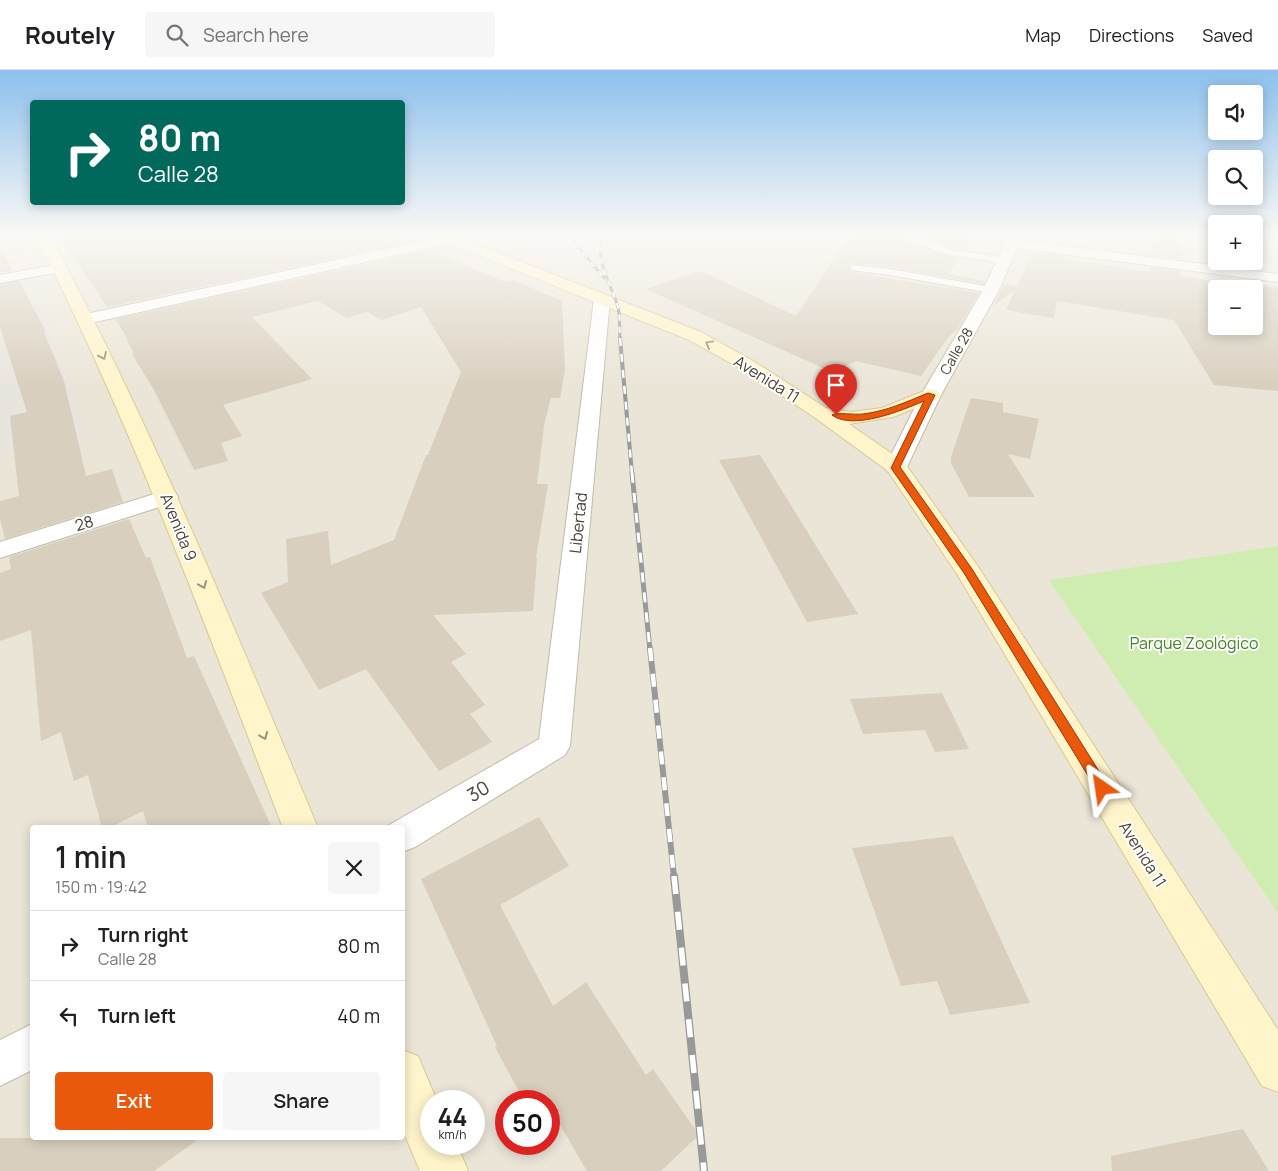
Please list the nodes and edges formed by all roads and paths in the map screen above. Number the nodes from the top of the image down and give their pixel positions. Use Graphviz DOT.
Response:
graph roads {
  1 [pos="69,285"];
  2 [pos="231,285"];
  3 [pos="568,285"];
  4 [pos="965,285"];
  5 [pos="993,285"];
  6 [pos="991,290"];
  7 [pos="602,299"];
  8 [pos="86,319"];
  9 [pos="931,395"];
  10 [pos="821,413"];
  11 [pos="896,468"];
  12 [pos="167,497"];
  13 [pos="0,550"];
  14 [pos="554,746"];
  15 [pos="300,825"];
  16 [pos="405,834"];
  17 [pos="30,1047"];
  18 [pos="0,1064"];
  19 [pos="1278,1070"];
  20 [pos="405,1079"];
  21 [pos="420,1114"];
  22 [pos="437,1155"];
  23 [pos="444,1171"];
  1 -- 8 [label="main road, Avenida 9"];
  2 -- 8 [label="street"];
  3 -- 7 [label="main road, Avenida 11"];
  4 -- 6 [label="lane"];
  5 -- 6 [label="street, Calle 28"];
  6 -- 9 [label="street, Calle 28"];
  10 -- 7 [label="main road, Avenida 11, one-way"];
  7 -- 14 [label="street, Libertad"];
  8 -- 12 [label="main road, Avenida 9, one-way"];
  9 -- 10 [label="main road"];
  9 -- 11 [label="street, Calle 28"];
  10 -- 11 [label="main road, Avenida 11"];
  11 -- 19 [label="main road, Avenida 11"];
  12 -- 13 [label="street, 28"];
  12 -- 15 [label="main road, Avenida 9, one-way"];
  14 -- 16 [label="street, 30"];
  17 -- 18 [label="street"];
  20 -- 21 [label="main road"];
  22 -- 23 [label="main road"];
}
